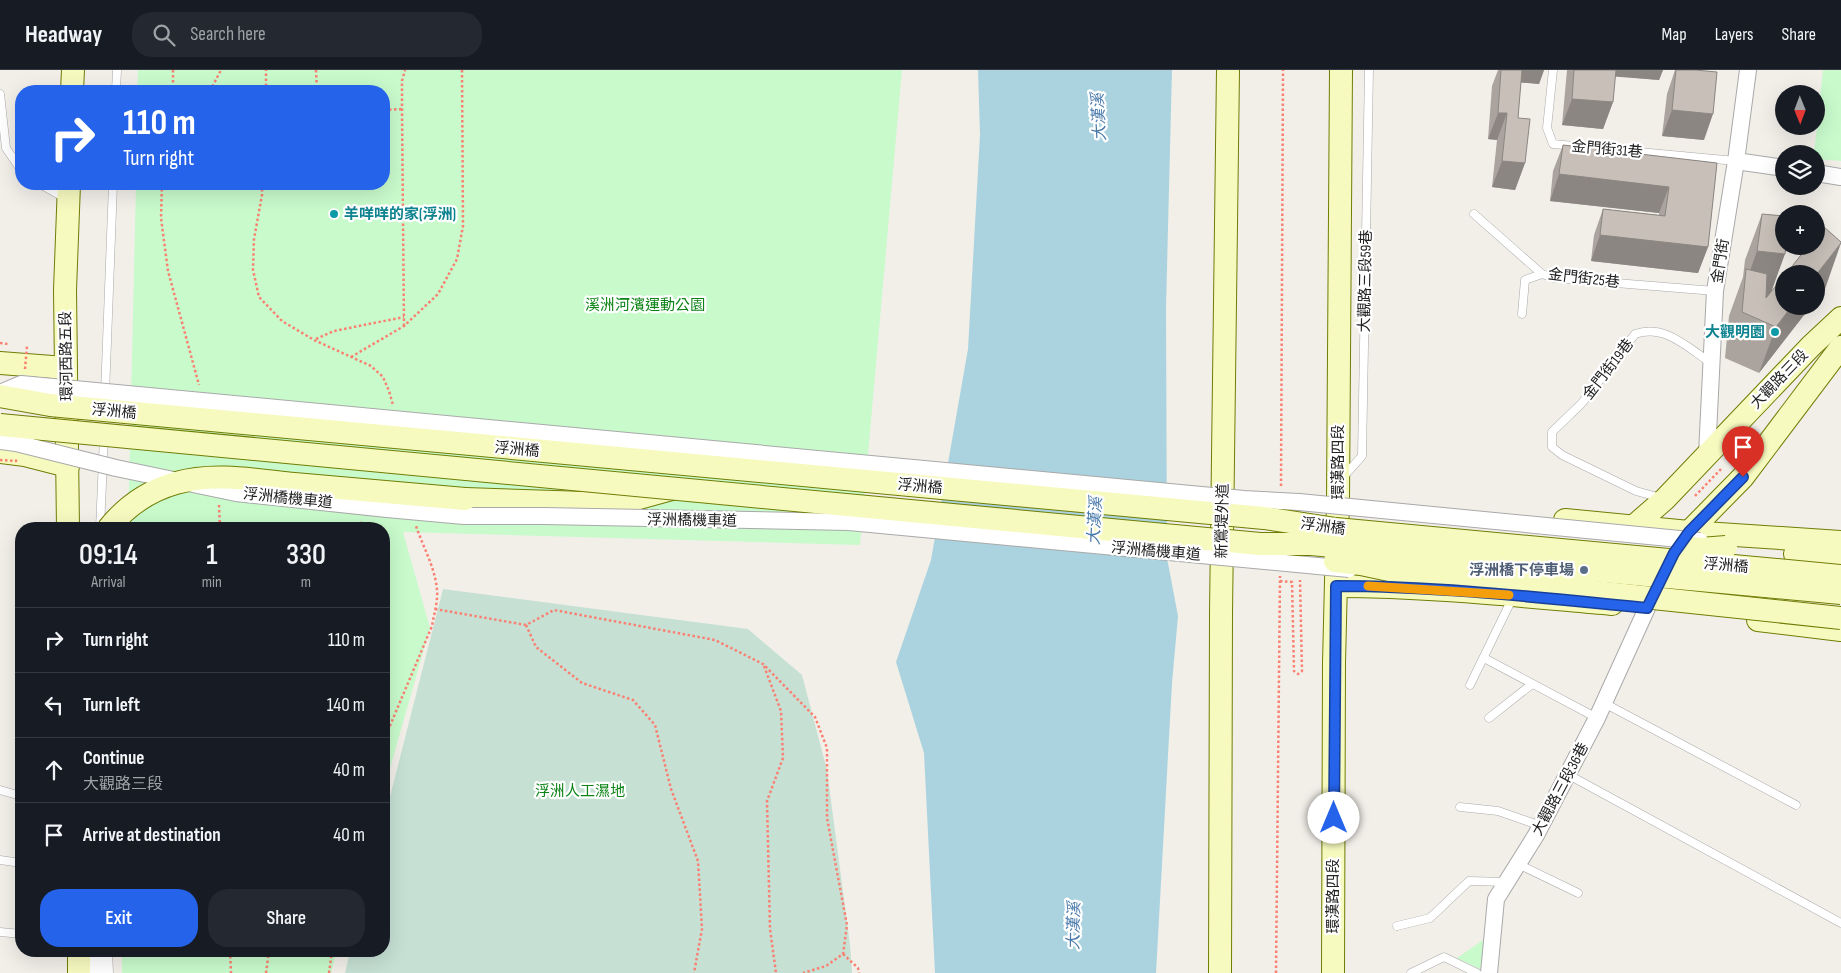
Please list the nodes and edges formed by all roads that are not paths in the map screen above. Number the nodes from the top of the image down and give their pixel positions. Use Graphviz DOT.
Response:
graph roads {
  1 [pos="73,70"];
  2 [pos="117,70"];
  3 [pos="1228,70"];
  4 [pos="1341,70"];
  5 [pos="1369,70"];
  6 [pos="1553,70"];
  7 [pos="1748,70"];
  8 [pos="72,85"];
  9 [pos="116,85"];
  10 [pos="0,94"];
  11 [pos="15,161"];
  12 [pos="1736,161"];
  13 [pos="1775,167"];
  14 [pos="1825,174"];
  15 [pos="1841,177"];
  16 [pos="113,190"];
  17 [pos="69,192"];
  18 [pos="1474,214"];
  19 [pos="1542,274"];
  20 [pos="1715,291"];
  21 [pos="1522,314"];
  22 [pos="1841,318"];
  23 [pos="1841,347"];
  24 [pos="0,363"];
  25 [pos="1711,363"];
  26 [pos="65,368"];
  27 [pos="1786,372"];
  28 [pos="1811,386"];
  29 [pos="0,394"];
  30 [pos="104,420"];
  31 [pos="0,425"];
  32 [pos="104,430"];
  33 [pos="0,441"];
  34 [pos="0,452"];
  35 [pos="1707,454"];
  36 [pos="68,466"];
  37 [pos="672,489"];
  38 [pos="1338,491"];
  39 [pos="1665,499"];
  40 [pos="1460,510"];
  41 [pos="544,516"];
  42 [pos="1264,518"];
  43 [pos="68,522"];
  44 [pos="100,522"];
  45 [pos="114,522"];
  46 [pos="125,522"];
  47 [pos="1634,526"];
  48 [pos="1689,532"];
  49 [pos="1841,542"];
  50 [pos="1260,544"];
  51 [pos="1726,547"];
  52 [pos="1841,559"];
  53 [pos="1389,570"];
  54 [pos="1841,576"];
  55 [pos="1336,586"];
  56 [pos="1460,592"];
  57 [pos="1841,593"];
  58 [pos="1514,596"];
  59 [pos="1647,608"];
  60 [pos="1841,618"];
  61 [pos="1841,630"];
  62 [pos="1484,658"];
  63 [pos="1532,684"];
  64 [pos="1470,685"];
  65 [pos="1600,710"];
  66 [pos="1489,718"];
  67 [pos="1568,774"];
  68 [pos="0,790"];
  69 [pos="15,794"];
  70 [pos="1796,805"];
  71 [pos="1460,807"];
  72 [pos="1541,826"];
  73 [pos="0,860"];
  74 [pos="15,862"];
  75 [pos="1518,864"];
  76 [pos="1507,882"];
  77 [pos="1578,893"];
  78 [pos="1841,923"];
  79 [pos="1397,926"];
  80 [pos="0,932"];
  81 [pos="15,933"];
  82 [pos="79,957"];
  83 [pos="88,957"];
  84 [pos="97,957"];
  85 [pos="108,957"];
  86 [pos="79,973"];
  87 [pos="89,973"];
  88 [pos="98,973"];
  89 [pos="109,973"];
  90 [pos="1220,973"];
  91 [pos="1333,973"];
  92 [pos="1411,973"];
  93 [pos="1477,973"];
  94 [pos="1489,973"];
  1 -- 8 [label="main road"];
  2 -- 9 [label="lane"];
  3 -- 90 [label="main road, 新鶯堤外道"];
  4 -- 38 [label="main road, 環漢路四段"];
  5 -- 38 [label="lane, 大觀路三段59巷"];
  6 -- 12 [label="lane, 金門街31巷"];
  7 -- 12 [label="street, 金門街"];
  10 -- 11 [label="lane"];
  12 -- 13 [label="street"];
  12 -- 20 [label="street, 金門街"];
  14 -- 15 [label="street"];
  16 -- 30 [label="lane"];
  17 -- 26 [label="main road, 環河西路五段"];
  18 -- 19 [label="lane, 金門街25巷"];
  19 -- 20 [label="lane, 金門街25巷"];
  19 -- 21 [label="lane"];
  20 -- 25 [label="street, 金門街"];
  22 -- 27 [label="main road, 大觀路三段"];
  23 -- 28 [label="main road, 大觀路三段"];
  24 -- 26 [label="main road"];
  25 -- 35 [label="street, 金門街"];
  25 -- 39 [label="lane, 金門街19巷"];
  26 -- 36 [label="main road, 環河西路五段"];
  27 -- 28 [label="main road"];
  27 -- 35 [label="main road, 大觀路三段"];
  28 -- 48 [label="main road, 大觀路三段"];
  29 -- 42 [label="main road, 浮洲橋, bridge"];
  29 -- 51 [label="street, bridge"];
  31 -- 37 [label="main road, 浮洲橋, bridge"];
  32 -- 44 [label="lane"];
  33 -- 41 [label="street, 浮洲橋機車道, bridge"];
  34 -- 36 [label="main road"];
  35 -- 39 [label="main road, 大觀路三段"];
  36 -- 43 [label="main road, 環河西路五段"];
  37 -- 45 [label="main road, 浮洲橋, bridge"];
  37 -- 50 [label="main road, 浮洲橋, bridge"];
  38 -- 40 [label="main road"];
  38 -- 55 [label="main road, 環漢路四段"];
  39 -- 47 [label="main road, 大觀路三段"];
  40 -- 47 [label="main road"];
  40 -- 56 [label="main road"];
  41 -- 46 [label="street, bridge"];
  41 -- 53 [label="street, 浮洲橋機車道, bridge"];
  42 -- 51 [label="main road, bridge"];
  42 -- 54 [label="main road, 浮洲橋, bridge"];
  47 -- 48 [label="main road"];
  48 -- 49 [label="main road"];
  48 -- 59 [label="main road, 大觀路三段"];
  50 -- 53 [label="main road, bridge"];
  50 -- 57 [label="main road, 浮洲橋, bridge"];
  51 -- 52 [label="main road"];
  53 -- 60 [label="main road, bridge"];
  55 -- 56 [label="main road"];
  55 -- 91 [label="main road, 環漢路四段"];
  56 -- 58 [label="main road"];
  58 -- 59 [label="main road"];
  58 -- 62 [label="lane"];
  59 -- 61 [label="main road"];
  59 -- 65 [label="street, 大觀路三段36巷"];
  62 -- 63 [label="lane"];
  62 -- 64 [label="lane"];
  63 -- 65 [label="lane"];
  63 -- 66 [label="lane"];
  65 -- 67 [label="street, 大觀路三段36巷"];
  65 -- 70 [label="lane"];
  67 -- 72 [label="street, 大觀路三段36巷"];
  67 -- 78 [label="lane"];
  68 -- 69 [label="lane"];
  71 -- 72 [label="lane"];
  72 -- 75 [label="street, 大觀路三段36巷"];
  73 -- 74 [label="lane"];
  75 -- 76 [label="street, 大觀路三段36巷"];
  75 -- 77 [label="lane"];
  76 -- 79 [label="lane"];
  76 -- 94 [label="street, 大觀路三段36巷"];
  80 -- 81 [label="lane"];
  82 -- 86 [label="main road"];
  83 -- 87 [label="main road"];
  84 -- 88 [label="street"];
  85 -- 89 [label="lane"];
  92 -- 93 [label="lane"];
}
